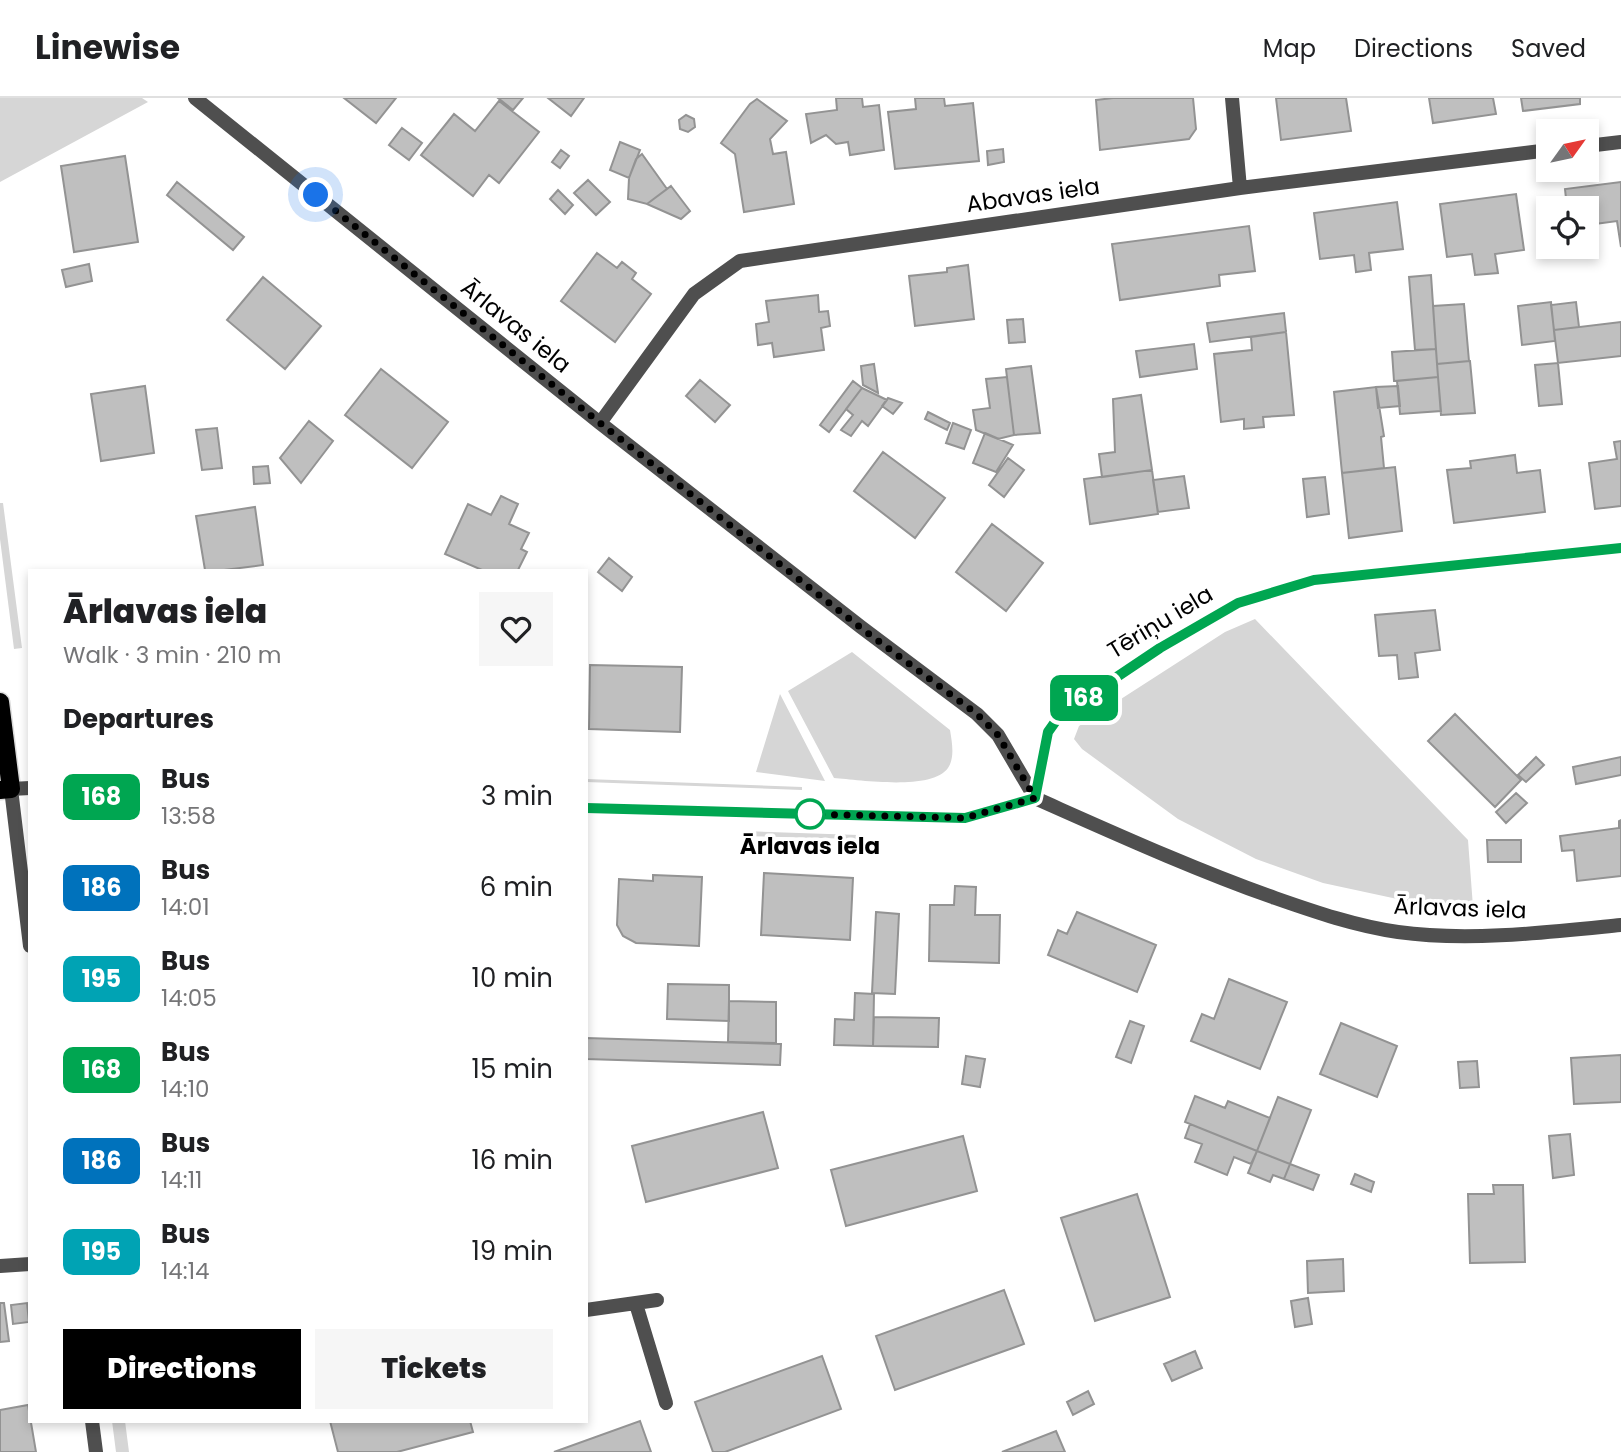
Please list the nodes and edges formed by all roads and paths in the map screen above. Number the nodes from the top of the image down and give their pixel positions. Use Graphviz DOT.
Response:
graph roads {
  1 [pos="195,98"];
  2 [pos="1232,98"];
  3 [pos="1621,142"];
  4 [pos="1600,144"];
  5 [pos="1536,152"];
  6 [pos="1240,188"];
  7 [pos="600,423"];
  8 [pos="1621,548"];
  9 [pos="0,702"];
  10 [pos="28,788"];
  11 [pos="6,789"];
  12 [pos="1035,798"];
  13 [pos="588,808"];
  14 [pos="1621,925"];
  15 [pos="28,933"];
  16 [pos="28,1264"];
  17 [pos="0,1266"];
  18 [pos="657,1300"];
  19 [pos="636,1304"];
  20 [pos="588,1310"];
  21 [pos="666,1403"];
  22 [pos="92,1423"];
  23 [pos="96,1452"];
  1 -- 7 [label="street, Ārlavas iela"];
  2 -- 6 [label="street"];
  3 -- 4 [label="street"];
  5 -- 6 [label="street, Abavas iela"];
  6 -- 7 [label="street, Abavas iela"];
  7 -- 12 [label="street, Ārlavas iela"];
  8 -- 12 [label="street, Tēriņu iela"];
  9 -- 11 [label="main road"];
  10 -- 11 [label="street"];
  11 -- 15 [label="street"];
  12 -- 13 [label="street"];
  12 -- 14 [label="street, Ārlavas iela"];
  16 -- 17 [label="street"];
  18 -- 19 [label="street"];
  19 -- 20 [label="street"];
  19 -- 21 [label="street"];
  22 -- 23 [label="street"];
}
